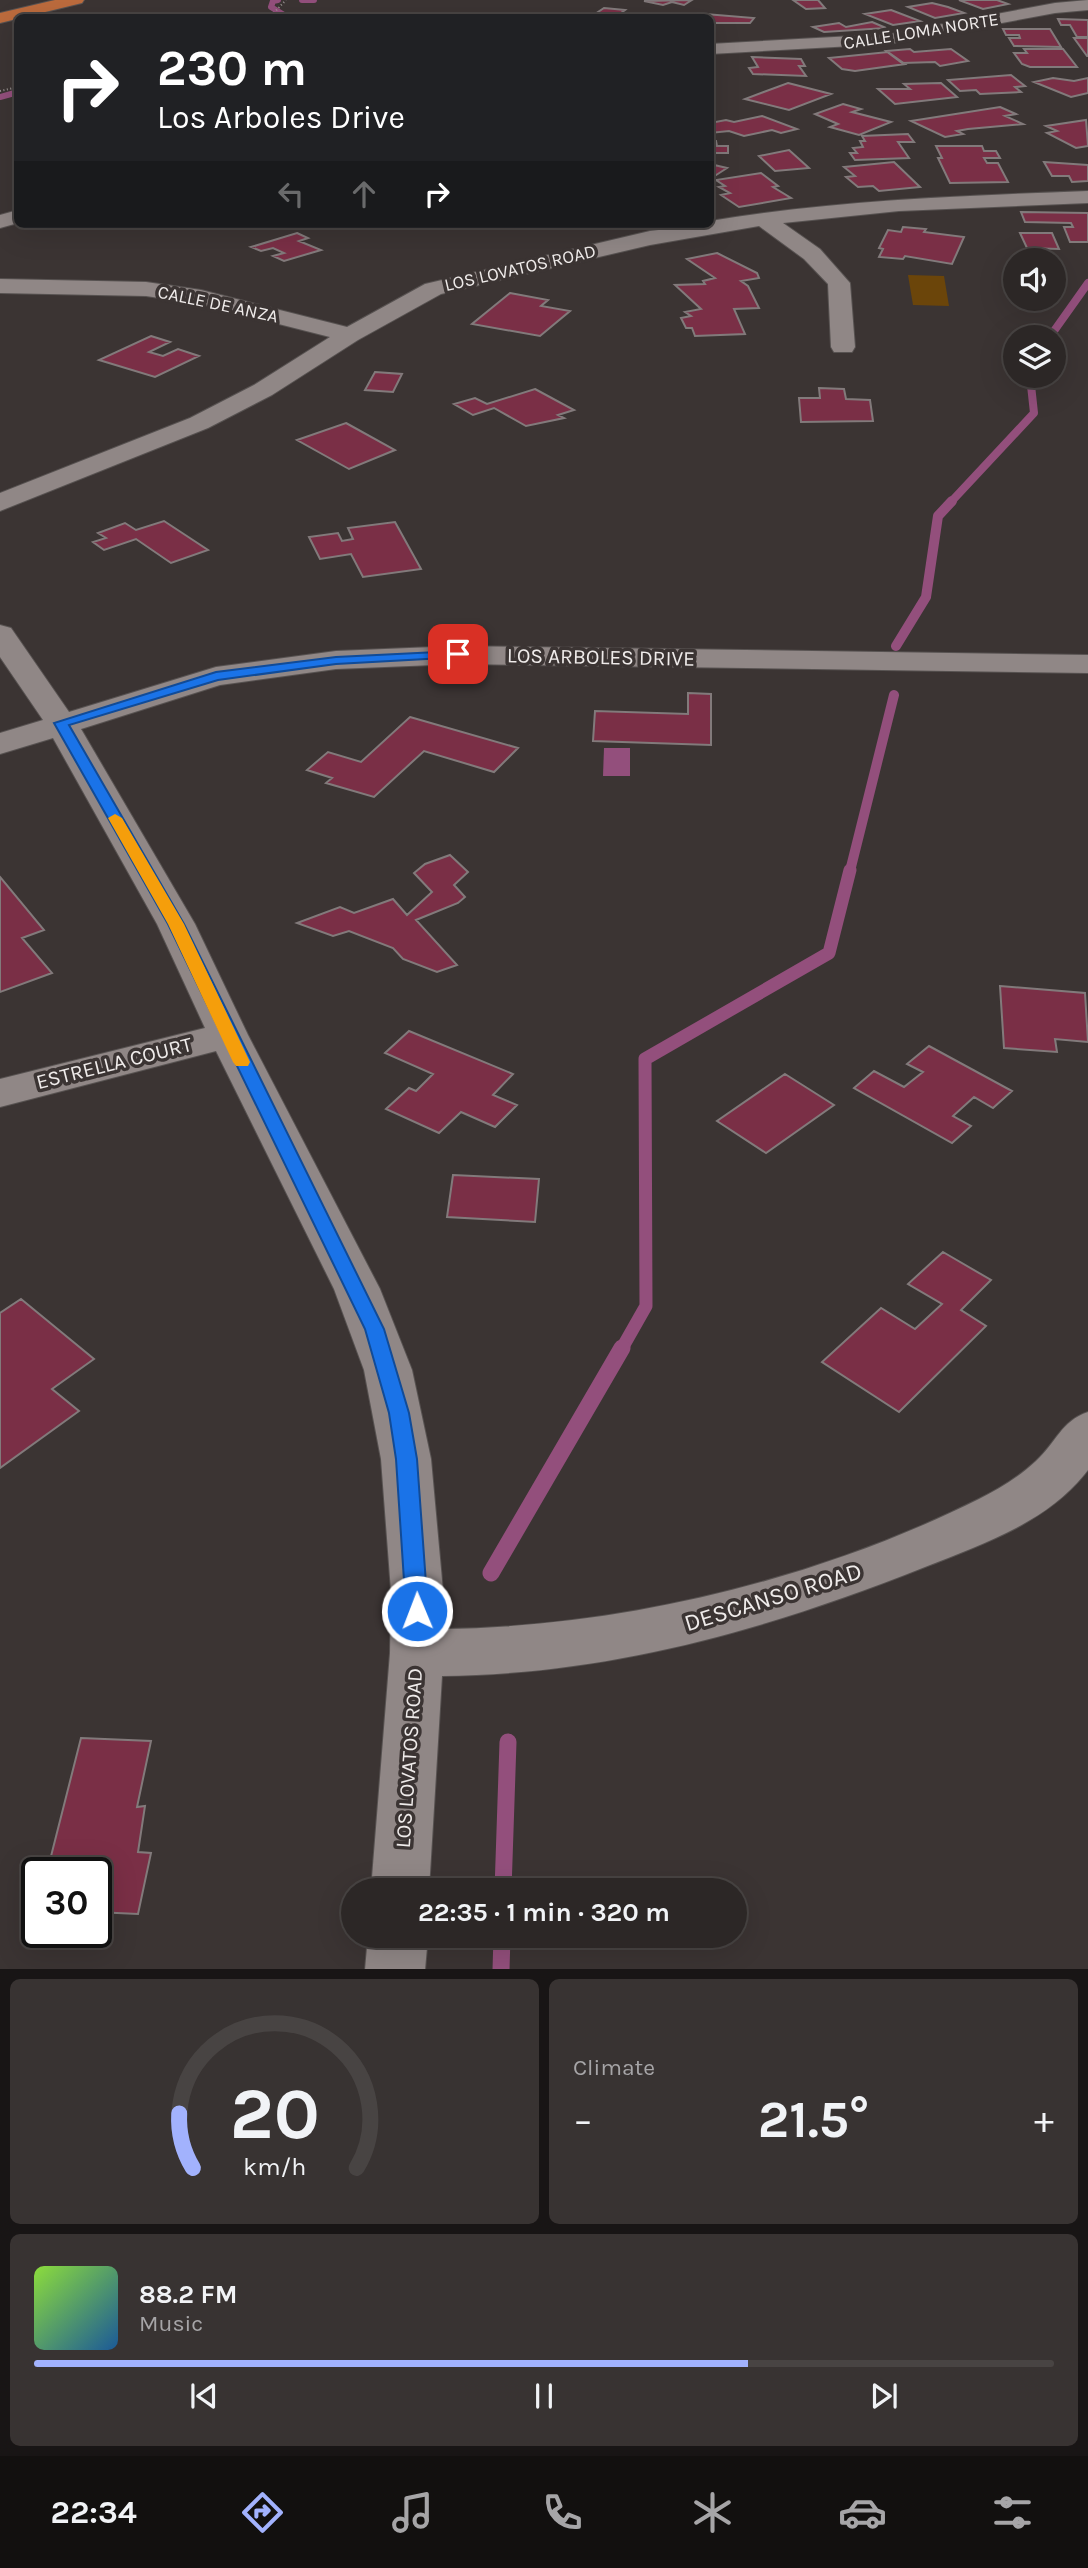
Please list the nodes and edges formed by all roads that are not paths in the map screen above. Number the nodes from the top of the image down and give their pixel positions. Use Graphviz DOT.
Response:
graph roads {
  1 [pos="33,0"];
  2 [pos="76,0"];
  3 [pos="1088,5"];
  4 [pos="0,8"];
  5 [pos="17,14"];
  6 [pos="714,49"];
  7 [pos="1088,197"];
  8 [pos="763,219"];
  9 [pos="714,227"];
  10 [pos="706,228"];
  11 [pos="0,286"];
  12 [pos="350,335"];
  13 [pos="844,347"];
  14 [pos="0,503"];
  15 [pos="0,634"];
  16 [pos="1088,664"];
  17 [pos="61,723"];
  18 [pos="0,744"];
  19 [pos="228,1035"];
  20 [pos="0,1093"];
  21 [pos="1088,1431"];
  22 [pos="417,1653"];
  23 [pos="401,1878"];
  24 [pos="397,1948"];
  25 [pos="395,1969"];
  1 -- 4 [label="highway"];
  2 -- 5 [label="highway"];
  3 -- 6 [label="street, CALLE LOMA NORTE"];
  7 -- 8 [label="street, LOS LOVATOS ROAD"];
  8 -- 9 [label="street, LOS LOVATOS ROAD"];
  8 -- 13 [label="street"];
  10 -- 12 [label="street, LOS LOVATOS ROAD"];
  11 -- 12 [label="street, CALLE DE ANZA"];
  12 -- 14 [label="street, LOS LOVATOS ROAD"];
  15 -- 17 [label="street, LOS LOVATOS ROAD"];
  16 -- 17 [label="street, LOS ARBOLES DRIVE"];
  17 -- 18 [label="street, LOS ARBOLES DRIVE"];
  17 -- 19 [label="street, LOS LOVATOS ROAD"];
  19 -- 20 [label="street, ESTRELLA COURT"];
  19 -- 22 [label="street, LOS LOVATOS ROAD"];
  21 -- 22 [label="street, DESCANSO ROAD"];
  22 -- 23 [label="street, LOS LOVATOS ROAD"];
  24 -- 25 [label="street"];
}
